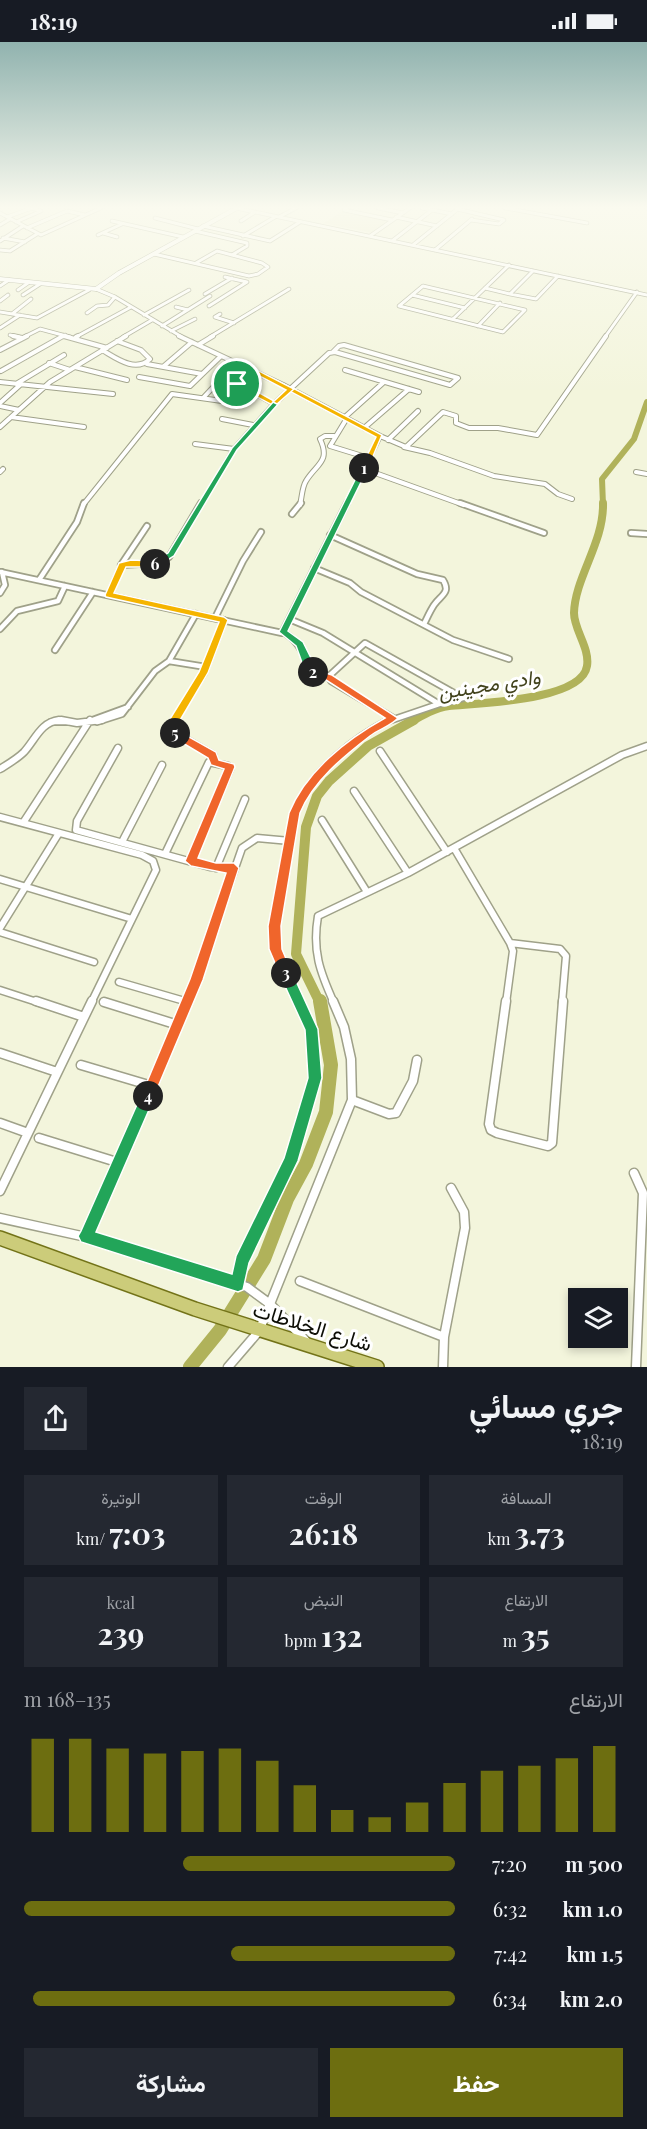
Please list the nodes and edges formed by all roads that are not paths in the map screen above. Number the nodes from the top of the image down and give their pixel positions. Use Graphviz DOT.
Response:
graph roads {
  1 [pos="128,270"];
  2 [pos="222,270"];
  3 [pos="264,270"];
  4 [pos="503,270"];
  5 [pos="533,270"];
  6 [pos="558,276"];
  7 [pos="225,277"];
  8 [pos="232,278"];
  9 [pos="0,279"];
  10 [pos="9,280"];
  11 [pos="28,283"];
  12 [pos="40,284"];
  13 [pos="0,286"];
  14 [pos="485,288"];
  15 [pos="96,289"];
  16 [pos="289,289"];
  17 [pos="18,290"];
  18 [pos="89,290"];
  19 [pos="189,290"];
  20 [pos="199,292"];
  21 [pos="637,292"];
  22 [pos="205,294"];
  23 [pos="510,294"];
  24 [pos="647,294"];
  25 [pos="8,295"];
  26 [pos="23,295"];
  27 [pos="412,295"];
  28 [pos="210,296"];
  29 [pos="115,297"];
  30 [pos="476,297"];
  31 [pos="31,299"];
  32 [pos="219,299"];
  33 [pos="0,301"];
  34 [pos="500,303"];
  35 [pos="209,306"];
  36 [pos="130,307"];
  37 [pos="176,307"];
  38 [pos="465,308"];
  39 [pos="188,310"];
  40 [pos="0,312"];
  41 [pos="87,313"];
  42 [pos="12,314"];
  43 [pos="219,314"];
  44 [pos="20,315"];
  45 [pos="144,315"];
  46 [pos="453,319"];
  47 [pos="173,320"];
  48 [pos="195,320"];
  49 [pos="152,321"];
  50 [pos="234,323"];
  51 [pos="184,324"];
  52 [pos="162,326"];
  53 [pos="478,326"];
  54 [pos="0,328"];
  55 [pos="171,331"];
  56 [pos="10,335"];
  57 [pos="65,335"];
  58 [pos="76,337"];
  59 [pos="22,338"];
  60 [pos="117,341"];
  61 [pos="192,342"];
  62 [pos="198,345"];
  63 [pos="107,348"];
  64 [pos="0,350"];
  65 [pos="102,350"];
  66 [pos="333,352"];
  67 [pos="64,355"];
  68 [pos="221,356"];
  69 [pos="49,363"];
  70 [pos="236,363"];
  71 [pos="147,364"];
  72 [pos="164,366"];
  73 [pos="75,367"];
  74 [pos="251,369"];
  75 [pos="70,370"];
  76 [pos="345,370"];
  77 [pos="1,371"];
  78 [pos="202,374"];
  79 [pos="139,377"];
  80 [pos="127,380"];
  81 [pos="0,382"];
  82 [pos="384,382"];
  83 [pos="237,384"];
  84 [pos="18,385"];
  85 [pos="43,388"];
  86 [pos="290,389"];
  87 [pos="409,389"];
  88 [pos="419,392"];
  89 [pos="113,394"];
  90 [pos="203,398"];
  91 [pos="0,404"];
  92 [pos="274,404"];
  93 [pos="19,410"];
  94 [pos="418,411"];
  95 [pos="11,417"];
  96 [pos="346,418"];
  97 [pos="222,419"];
  98 [pos="1,425"];
  99 [pos="253,425"];
  100 [pos="84,427"];
  101 [pos="364,428"];
  102 [pos="334,436"];
  103 [pos="380,436"];
  104 [pos="388,440"];
  105 [pos="195,444"];
  106 [pos="404,447"];
  107 [pos="234,449"];
  108 [pos="369,458"];
  109 [pos="364,469"];
  110 [pos="636,472"];
  111 [pos="647,474"];
  112 [pos="572,499"];
  113 [pos="292,514"];
  114 [pos="147,526"];
  115 [pos="261,532"];
  116 [pos="544,533"];
  117 [pos="631,533"];
  118 [pos="647,534"];
  119 [pos="330,536"];
  120 [pos="120,567"];
  121 [pos="314,568"];
  122 [pos="1,572"];
  123 [pos="39,580"];
  124 [pos="65,586"];
  125 [pos="0,592"];
  126 [pos="93,592"];
  127 [pos="109,595"];
  128 [pos="196,614"];
  129 [pos="215,618"];
  130 [pos="289,619"];
  131 [pos="224,620"];
  132 [pos="424,624"];
  133 [pos="0,629"];
  134 [pos="283,632"];
  135 [pos="55,650"];
  136 [pos="354,653"];
  137 [pos="509,659"];
  138 [pos="169,661"];
  139 [pos="206,667"];
  140 [pos="329,678"];
  141 [pos="439,704"];
  142 [pos="393,718"];
  143 [pos="86,723"];
  144 [pos="647,746"];
  145 [pos="118,748"];
  146 [pos="380,751"];
  147 [pos="215,762"];
  148 [pos="162,765"];
  149 [pos="0,769"];
  150 [pos="354,791"];
  151 [pos="244,799"];
  152 [pos="0,817"];
  153 [pos="322,820"];
  154 [pos="23,823"];
  155 [pos="59,833"];
  156 [pos="290,841"];
  157 [pos="122,842"];
  158 [pos="450,850"];
  159 [pos="165,854"];
  160 [pos="191,861"];
  161 [pos="216,868"];
  162 [pos="234,868"];
  163 [pos="408,873"];
  164 [pos="0,879"];
  165 [pos="27,887"];
  166 [pos="367,892"];
  167 [pos="132,919"];
  168 [pos="0,930"];
  169 [pos="510,943"];
  170 [pos="94,962"];
  171 [pos="119,982"];
  172 [pos="0,990"];
  173 [pos="104,1002"];
  174 [pos="188,1002"];
  175 [pos="84,1017"];
  176 [pos="178,1025"];
  177 [pos="0,1053"];
  178 [pos="417,1060"];
  179 [pos="81,1065"];
  180 [pos="57,1072"];
  181 [pos="152,1086"];
  182 [pos="352,1100"];
  183 [pos="0,1123"];
  184 [pos="28,1133"];
  185 [pos="39,1138"];
  186 [pos="120,1163"];
  187 [pos="634,1173"];
  188 [pos="451,1188"];
  189 [pos="0,1191"];
  190 [pos="0,1218"];
  191 [pos="86,1236"];
  192 [pos="0,1238"];
  193 [pos="300,1281"];
  194 [pos="238,1284"];
  195 [pos="270,1304"];
  196 [pos="259,1331"];
  197 [pos="444,1337"];
  198 [pos="314,1348"];
  199 [pos="228,1367"];
  200 [pos="377,1367"];
  201 [pos="443,1367"];
  202 [pos="636,1367"];
  1 -- 15 [label="main road"];
  2 -- 3 [label="street"];
  4 -- 14 [label="street"];
  5 -- 6 [label="street"];
  5 -- 23 [label="street"];
  6 -- 21 [label="street"];
  6 -- 23 [label="street"];
  7 -- 8 [label="street"];
  8 -- 22 [label="street"];
  8 -- 32 [label="street"];
  9 -- 10 [label="main road"];
  10 -- 11 [label="main road"];
  10 -- 13 [label="street"];
  11 -- 12 [label="main road"];
  11 -- 17 [label="street"];
  12 -- 18 [label="main road"];
  12 -- 26 [label="street"];
  14 -- 23 [label="street"];
  14 -- 30 [label="street"];
  15 -- 18 [label="main road"];
  15 -- 29 [label="street"];
  16 -- 50 [label="street"];
  18 -- 44 [label="street"];
  19 -- 45 [label="street"];
  20 -- 22 [label="street"];
  21 -- 24 [label="street"];
  21 -- 106 [label="street"];
  22 -- 28 [label="street"];
  25 -- 33 [label="street"];
  27 -- 30 [label="street"];
  27 -- 38 [label="street"];
  27 -- 46 [label="street"];
  28 -- 32 [label="street"];
  28 -- 39 [label="street"];
  29 -- 36 [label="street"];
  29 -- 41 [label="street"];
  30 -- 34 [label="street"];
  30 -- 38 [label="street"];
  31 -- 42 [label="street"];
  32 -- 35 [label="street"];
  34 -- 53 [label="street"];
  34 -- 53 [label="street"];
  36 -- 45 [label="street"];
  36 -- 58 [label="street"];
  37 -- 39 [label="street"];
  38 -- 46 [label="street"];
  39 -- 47 [label="street"];
  40 -- 42 [label="street"];
  42 -- 44 [label="street"];
  43 -- 50 [label="street"];
  44 -- 54 [label="street"];
  45 -- 49 [label="street"];
  46 -- 53 [label="street"];
  47 -- 51 [label="street"];
  47 -- 52 [label="street"];
  48 -- 51 [label="street"];
  49 -- 52 [label="street"];
  49 -- 60 [label="street"];
  50 -- 62 [label="street"];
  51 -- 55 [label="street"];
  52 -- 55 [label="street"];
  55 -- 61 [label="street"];
  56 -- 59 [label="street"];
  57 -- 58 [label="street"];
  57 -- 59 [label="street"];
  57 -- 77 [label="street"];
  58 -- 63 [label="street"];
  59 -- 64 [label="street"];
  60 -- 63 [label="street"];
  60 -- 71 [label="street"];
  61 -- 62 [label="street"];
  61 -- 72 [label="street"];
  62 -- 68 [label="street"];
  63 -- 65 [label="street"];
  65 -- 71 [label="street"];
  65 -- 73 [label="street"];
  66 -- 66 [label="street"];
  66 -- 86 [label="street"];
  67 -- 69 [label="street"];
  68 -- 70 [label="street"];
  68 -- 78 [label="street"];
  69 -- 75 [label="street"];
  69 -- 84 [label="street"];
  70 -- 74 [label="street"];
  70 -- 90 [label="street"];
  71 -- 72 [label="street"];
  72 -- 78 [label="street"];
  73 -- 75 [label="street"];
  73 -- 80 [label="street"];
  74 -- 83 [label="street"];
  74 -- 86 [label="street"];
  75 -- 85 [label="street"];
  76 -- 82 [label="street"];
  78 -- 79 [label="street"];
  81 -- 84 [label="street"];
  82 -- 87 [label="street"];
  82 -- 96 [label="street"];
  83 -- 90 [label="street"];
  83 -- 92 [label="street"];
  84 -- 85 [label="street"];
  84 -- 91 [label="street"];
  85 -- 89 [label="street"];
  85 -- 93 [label="street"];
  86 -- 92 [label="street"];
  86 -- 96 [label="street"];
  87 -- 88 [label="street"];
  87 -- 101 [label="street"];
  90 -- 123 [label="street"];
  91 -- 93 [label="street"];
  92 -- 99 [label="street"];
  93 -- 95 [label="street"];
  94 -- 104 [label="street"];
  95 -- 98 [label="street"];
  95 -- 100 [label="street"];
  96 -- 101 [label="street"];
  96 -- 102 [label="street"];
  97 -- 99 [label="street"];
  99 -- 107 [label="street"];
  101 -- 103 [label="street"];
  102 -- 108 [label="street"];
  102 -- 113 [label="street"];
  103 -- 104 [label="street"];
  103 -- 108 [label="street"];
  104 -- 106 [label="street"];
  105 -- 107 [label="street"];
  106 -- 112 [label="street"];
  107 -- 120 [label="street"];
  108 -- 109 [label="street"];
  109 -- 116 [label="street"];
  109 -- 119 [label="street"];
  110 -- 111 [label="street"];
  114 -- 120 [label="street"];
  115 -- 129 [label="street"];
  117 -- 118 [label="street"];
  119 -- 121 [label="street"];
  119 -- 132 [label="street"];
  120 -- 127 [label="street"];
  121 -- 130 [label="street"];
  121 -- 132 [label="street"];
  122 -- 123 [label="street"];
  122 -- 125 [label="street"];
  123 -- 124 [label="street"];
  124 -- 126 [label="street"];
  124 -- 133 [label="street"];
  126 -- 127 [label="street"];
  126 -- 135 [label="street"];
  127 -- 128 [label="street"];
  128 -- 129 [label="street"];
  128 -- 138 [label="street"];
  129 -- 131 [label="street"];
  130 -- 134 [label="street"];
  130 -- 136 [label="street"];
  131 -- 134 [label="street"];
  131 -- 139 [label="street"];
  132 -- 137 [label="street"];
  134 -- 140 [label="street"];
  136 -- 140 [label="street"];
  136 -- 141 [label="street"];
  136 -- 141 [label="street"];
  138 -- 139 [label="street"];
  138 -- 143 [label="street"];
  139 -- 147 [label="street"];
  140 -- 142 [label="street"];
  141 -- 142 [label="street"];
  142 -- 156 [label="street"];
  143 -- 149 [label="street"];
  143 -- 154 [label="street"];
  144 -- 158 [label="street"];
  145 -- 157 [label="street"];
  146 -- 158 [label="street"];
  147 -- 159 [label="street"];
  147 -- 160 [label="street"];
  148 -- 157 [label="street"];
  150 -- 163 [label="street"];
  151 -- 161 [label="street"];
  152 -- 154 [label="street"];
  153 -- 166 [label="street"];
  154 -- 155 [label="street"];
  155 -- 165 [label="street"];
  155 -- 167 [label="street"];
  156 -- 162 [label="street"];
  156 -- 194 [label="street"];
  157 -- 159 [label="street"];
  158 -- 163 [label="street"];
  158 -- 169 [label="street"];
  159 -- 160 [label="street"];
  160 -- 161 [label="street"];
  161 -- 162 [label="street"];
  162 -- 174 [label="street"];
  163 -- 166 [label="street"];
  164 -- 165 [label="street"];
  165 -- 167 [label="street"];
  165 -- 168 [label="street"];
  166 -- 182 [label="street"];
  167 -- 175 [label="street"];
  168 -- 170 [label="street"];
  169 -- 169 [label="street"];
  171 -- 174 [label="street"];
  172 -- 175 [label="street"];
  173 -- 176 [label="street"];
  174 -- 176 [label="street"];
  175 -- 180 [label="street"];
  176 -- 181 [label="street"];
  177 -- 180 [label="street"];
  178 -- 182 [label="street"];
  179 -- 181 [label="street"];
  180 -- 184 [label="street"];
  181 -- 186 [label="street"];
  182 -- 195 [label="street"];
  183 -- 184 [label="street"];
  184 -- 189 [label="street"];
  185 -- 186 [label="street"];
  186 -- 191 [label="street"];
  187 -- 202 [label="street"];
  188 -- 197 [label="street"];
  190 -- 191 [label="street"];
  191 -- 194 [label="street"];
  192 -- 196 [label="main road, شارع الخلاطات"];
  193 -- 197 [label="street"];
  194 -- 195 [label="street"];
  195 -- 196 [label="street"];
  195 -- 198 [label="street"];
  196 -- 198 [label="main road, شارع الخلاطات"];
  196 -- 199 [label="street"];
  197 -- 201 [label="street"];
  198 -- 200 [label="main road, شارع الخلاطات"];
}
